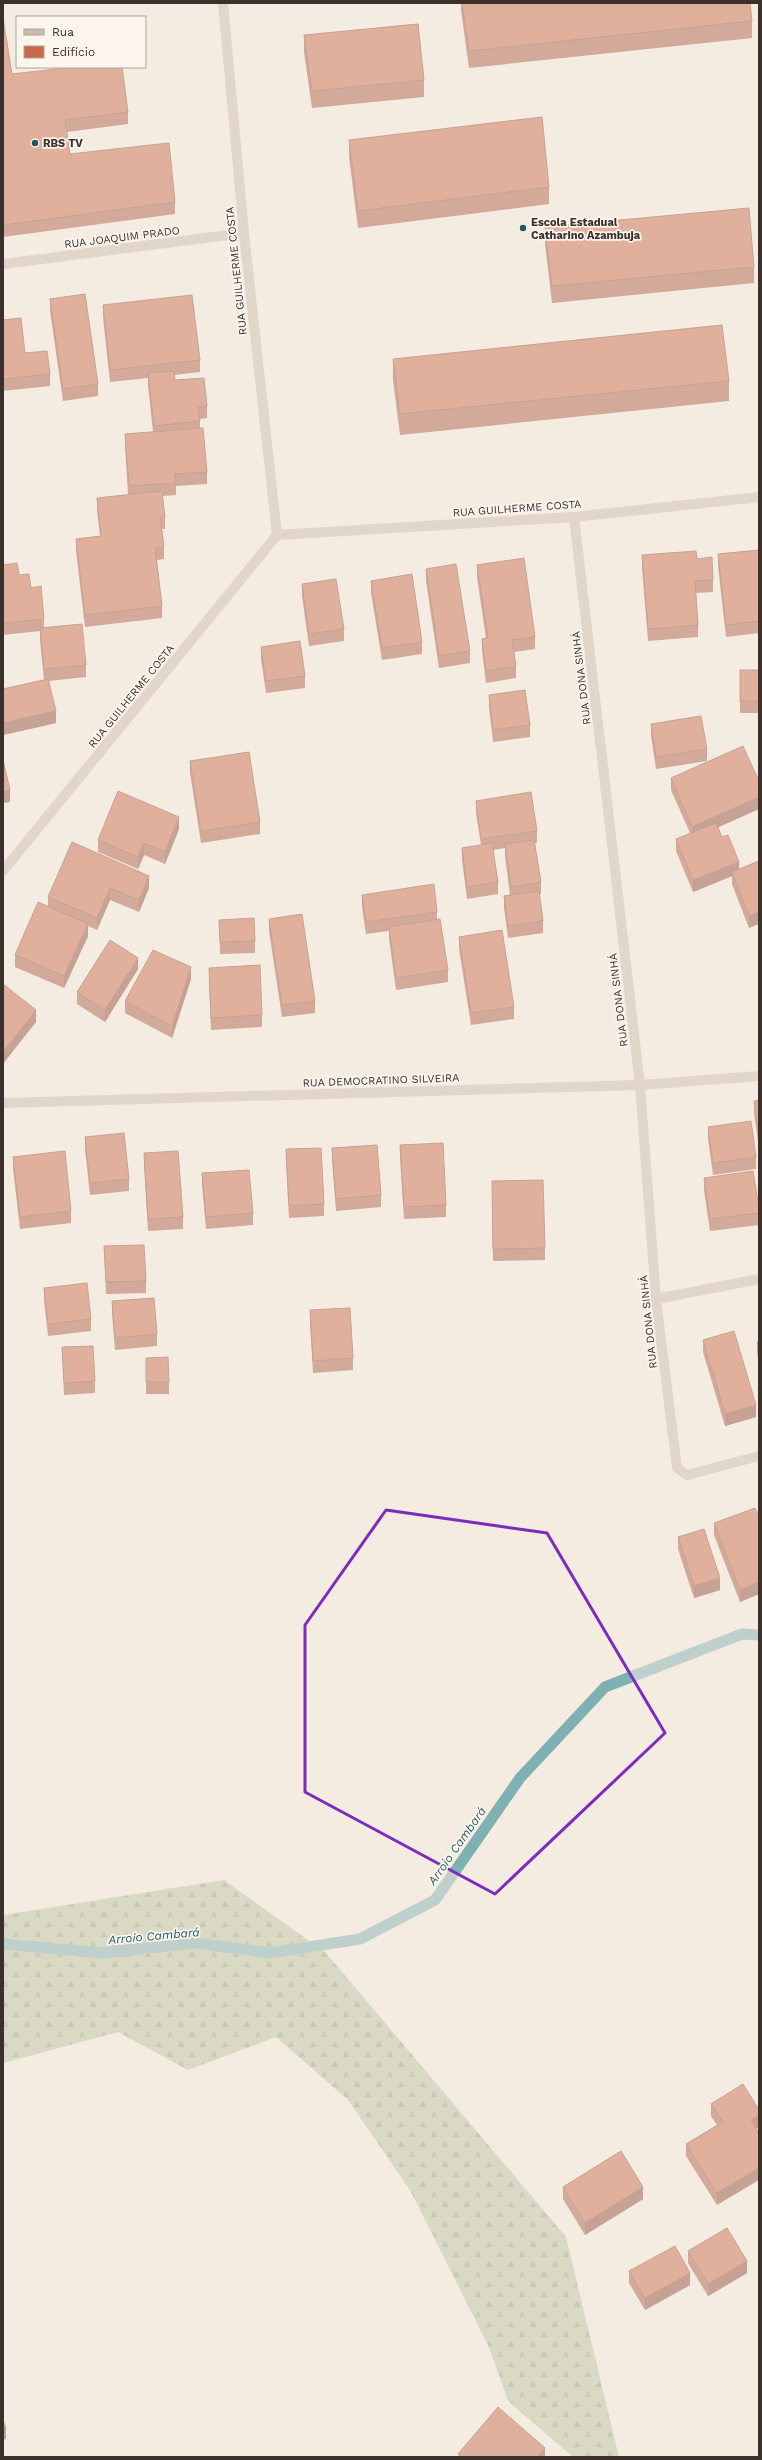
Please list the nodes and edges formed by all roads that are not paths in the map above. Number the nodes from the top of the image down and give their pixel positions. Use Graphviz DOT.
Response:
graph roads {
  1 [pos="223,3"];
  2 [pos="244,233"];
  3 [pos="3,264"];
  4 [pos="759,497"];
  5 [pos="574,517"];
  6 [pos="277,535"];
  7 [pos="3,871"];
  8 [pos="759,1076"];
  9 [pos="640,1085"];
  10 [pos="3,1103"];
  11 [pos="759,1279"];
  12 [pos="656,1299"];
  13 [pos="759,1456"];
  1 -- 2 [label="street, RUA GUILHERME COSTA"];
  2 -- 3 [label="street, RUA JOAQUIM PRADO"];
  2 -- 6 [label="street, RUA GUILHERME COSTA"];
  4 -- 5 [label="street, RUA GUILHERME COSTA"];
  5 -- 6 [label="street, RUA GUILHERME COSTA"];
  5 -- 9 [label="street, RUA DONA SINHÁ"];
  6 -- 7 [label="street, RUA GUILHERME COSTA"];
  8 -- 9 [label="street, RUA DEMOCRATINO SILVEIRA"];
  9 -- 10 [label="street, RUA DEMOCRATINO SILVEIRA"];
  9 -- 12 [label="street, RUA DONA SINHÁ"];
  11 -- 12 [label="street"];
  12 -- 13 [label="street, RUA DONA SINHÁ"];
}
